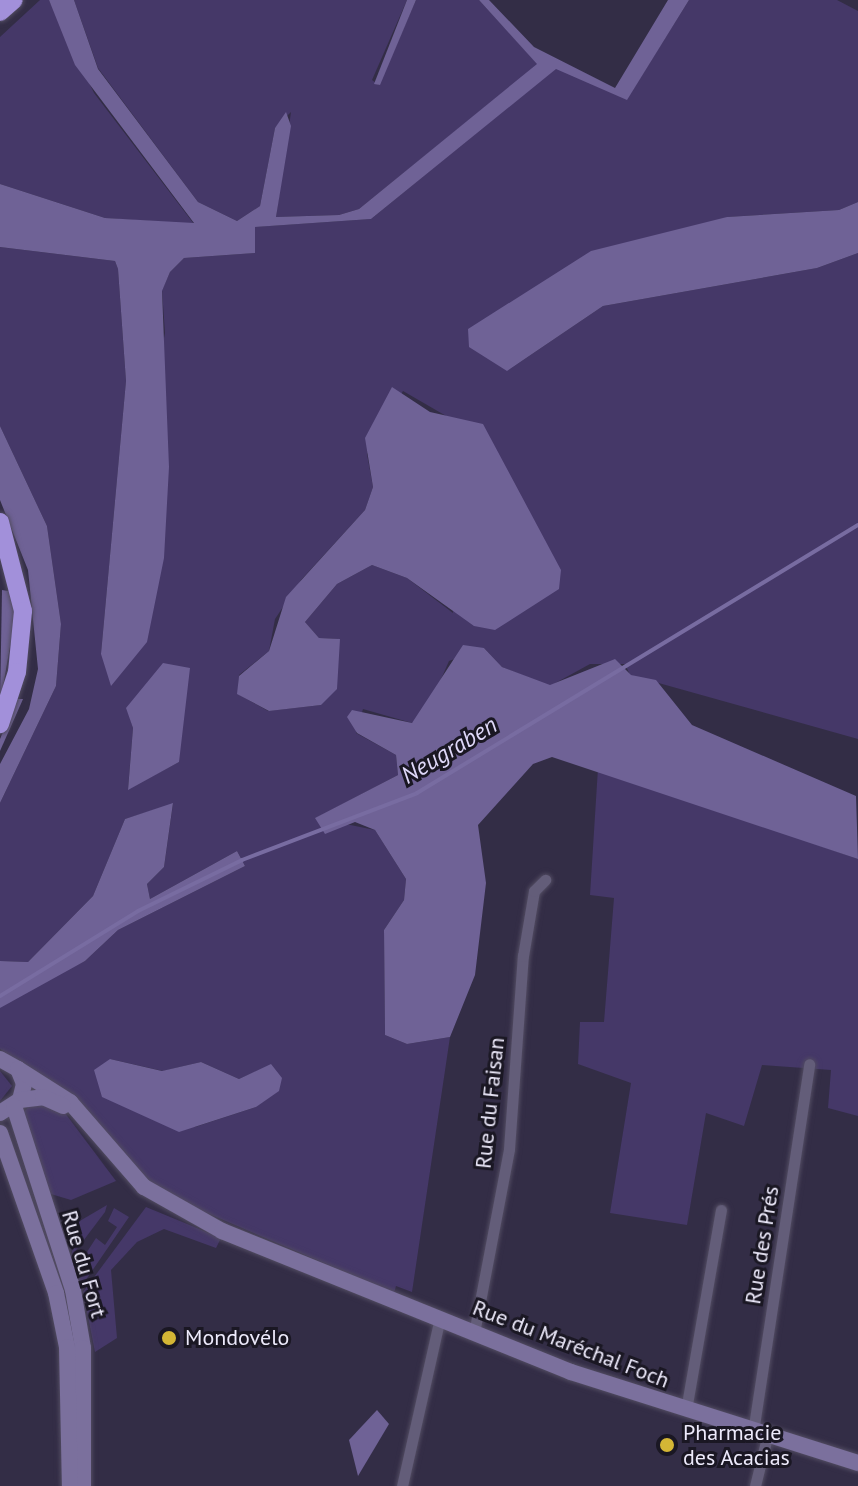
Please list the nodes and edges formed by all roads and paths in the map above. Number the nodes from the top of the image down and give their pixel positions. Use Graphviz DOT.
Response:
graph roads {
  1 [pos="14,0"];
  2 [pos="0,12"];
  3 [pos="0,522"];
  4 [pos="0,724"];
  5 [pos="545,880"];
  6 [pos="0,1059"];
  7 [pos="809,1064"];
  8 [pos="18,1069"];
  9 [pos="11,1107"];
  10 [pos="0,1133"];
  11 [pos="721,1210"];
  12 [pos="222,1231"];
  13 [pos="440,1318"];
  14 [pos="474,1333"];
  15 [pos="686,1410"];
  16 [pos="760,1434"];
  17 [pos="858,1463"];
  18 [pos="70,1486"];
  19 [pos="83,1486"];
  20 [pos="402,1486"];
  21 [pos="755,1486"];
  1 -- 2 [label="highway"];
  3 -- 4 [label="highway"];
  5 -- 14 [label="street, Rue du Faisan"];
  6 -- 8 [label="main road"];
  7 -- 16 [label="street, Rue des Prés"];
  8 -- 9 [label="main road, Rue du Fort"];
  8 -- 12 [label="main road, Rue du Maréchal Foch"];
  9 -- 12 [label="main road, Rue du Maréchal Foch"];
  9 -- 19 [label="main road, Rue du Fort"];
  10 -- 18 [label="main road, Rue du Fort"];
  11 -- 15 [label="street, Rue du Maréchal Foch"];
  12 -- 13 [label="main road, Rue du Maréchal Foch"];
  13 -- 14 [label="main road, Rue du Maréchal Foch"];
  13 -- 20 [label="street, Rue du Maréchal Foch"];
  14 -- 15 [label="main road, Rue du Maréchal Foch"];
  15 -- 16 [label="main road, Rue du Maréchal Foch"];
  16 -- 17 [label="main road, Rue du Maréchal Foch"];
  16 -- 21 [label="street, Rue des Prés"];
}
